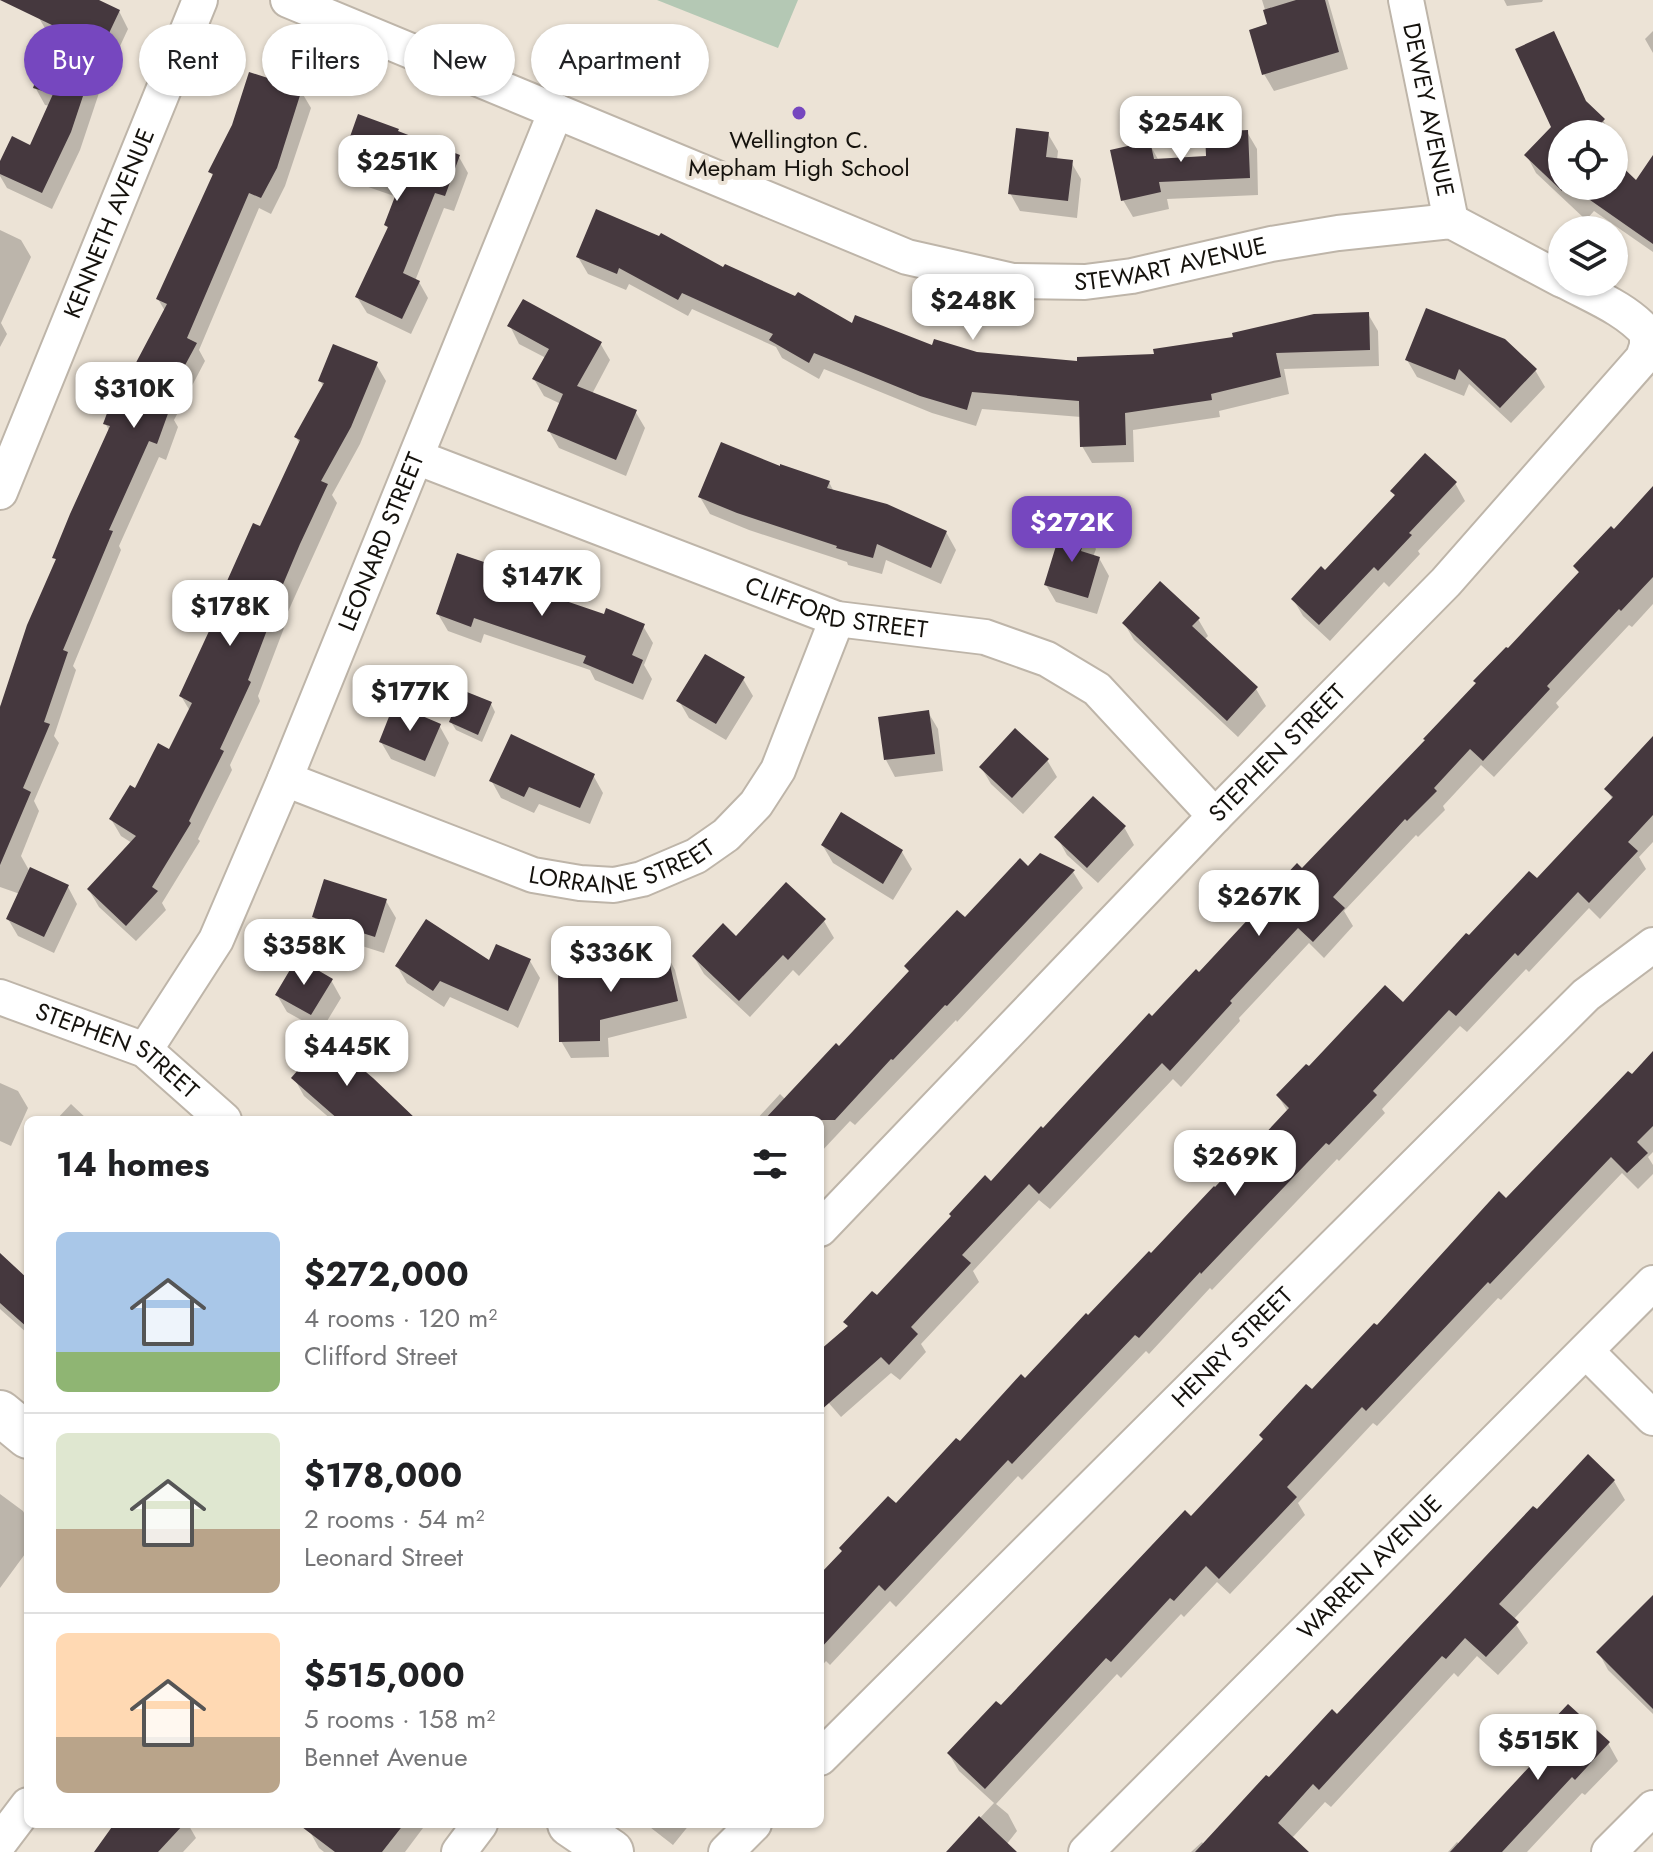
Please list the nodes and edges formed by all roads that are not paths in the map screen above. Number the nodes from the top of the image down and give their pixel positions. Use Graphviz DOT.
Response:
graph roads {
  1 [pos="200,0"];
  2 [pos="288,0"];
  3 [pos="1406,0"];
  4 [pos="556,111"];
  5 [pos="1451,221"];
  6 [pos="1548,273"];
  7 [pos="1593,296"];
  8 [pos="416,457"];
  9 [pos="0,492"];
  10 [pos="837,619"];
  11 [pos="285,779"];
  12 [pos="1215,816"];
  13 [pos="1653,945"];
  14 [pos="0,997"];
  15 [pos="145,1050"];
  16 [pos="219,1116"];
  17 [pos="824,1225"];
  18 [pos="1653,1283"];
  19 [pos="1586,1351"];
  20 [pos="0,1413"];
  21 [pos="1653,1418"];
  22 [pos="24,1433"];
  23 [pos="824,1754"];
  24 [pos="1653,1808"];
  25 [pos="24,1810"];
  26 [pos="477,1828"];
  27 [pos="576,1828"];
  28 [pos="750,1828"];
  29 [pos="0,1842"];
  30 [pos="459,1852"];
  31 [pos="611,1852"];
  32 [pos="726,1852"];
  33 [pos="1086,1852"];
  34 [pos="1609,1852"];
  1 -- 9 [label="street, KENNETH AVENUE"];
  2 -- 4 [label="street, STEWART AVENUE"];
  3 -- 5 [label="street, DEWEY AVENUE"];
  4 -- 5 [label="street, STEWART AVENUE"];
  4 -- 8 [label="street, LEONARD STREET"];
  5 -- 6 [label="street"];
  7 -- 12 [label="street, STEPHEN STREET"];
  8 -- 10 [label="street, CLIFFORD STREET"];
  8 -- 11 [label="street, LEONARD STREET"];
  10 -- 11 [label="street, LORRAINE STREET"];
  10 -- 12 [label="street, CLIFFORD STREET"];
  11 -- 15 [label="street, LEONARD STREET"];
  12 -- 17 [label="street, STEPHEN STREET"];
  13 -- 23 [label="street, HENRY STREET"];
  14 -- 15 [label="street, STEPHEN STREET"];
  15 -- 16 [label="street, STEPHEN STREET"];
  18 -- 19 [label="street, WARREN AVENUE"];
  19 -- 21 [label="street"];
  19 -- 33 [label="street, WARREN AVENUE"];
  20 -- 22 [label="main road"];
  24 -- 34 [label="street"];
  25 -- 29 [label="street"];
  26 -- 30 [label="street"];
  27 -- 31 [label="main road"];
  28 -- 32 [label="street"];
}
